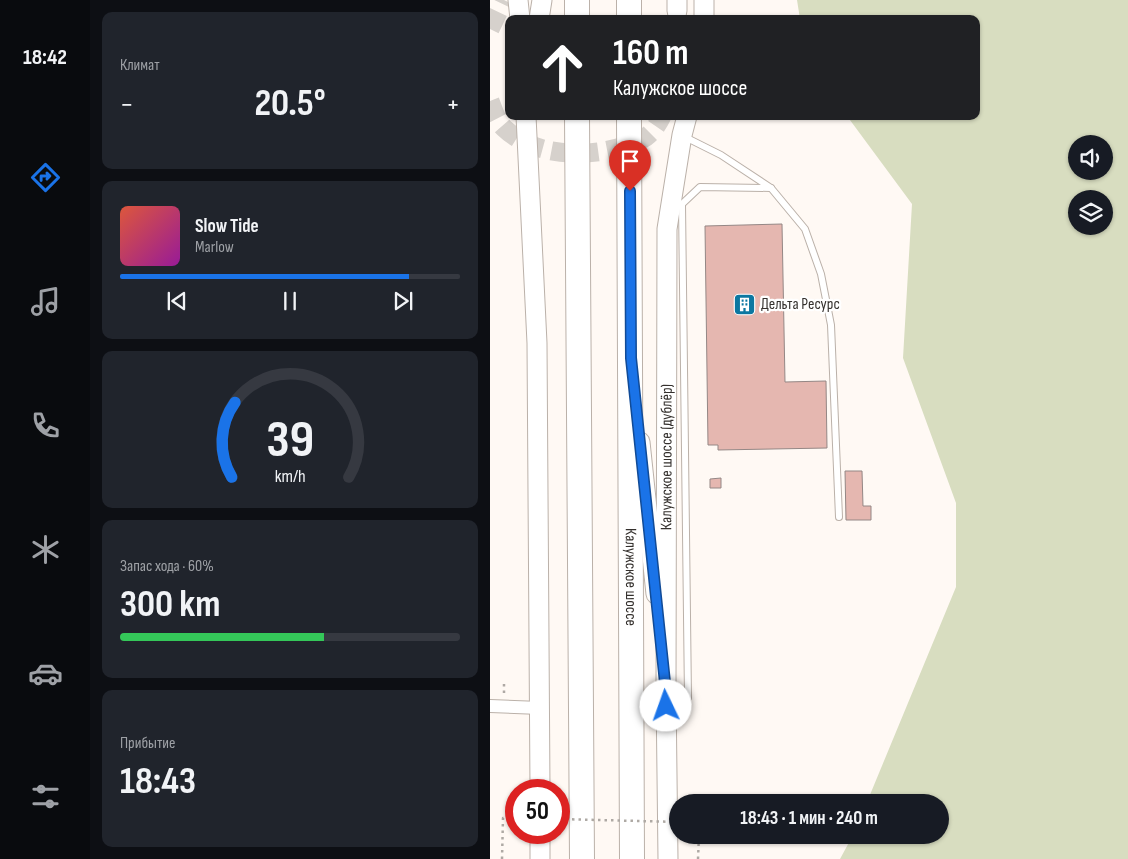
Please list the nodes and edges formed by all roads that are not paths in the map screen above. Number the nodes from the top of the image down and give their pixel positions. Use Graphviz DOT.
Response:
graph roads {
  1 [pos="518,0"];
  2 [pos="542,0"];
  3 [pos="577,0"];
  4 [pos="629,0"];
  5 [pos="704,0"];
  6 [pos="520,15"];
  7 [pos="540,15"];
  8 [pos="577,15"];
  9 [pos="629,15"];
  10 [pos="704,15"];
  11 [pos="526,120"];
  12 [pos="577,120"];
  13 [pos="629,120"];
  14 [pos="686,120"];
  15 [pos="682,135"];
  16 [pos="771,188"];
  17 [pos="631,358"];
  18 [pos="839,517"];
  19 [pos="666,692"];
  20 [pos="490,706"];
  21 [pos="540,708"];
  22 [pos="666,719"];
  23 [pos="540,779"];
  24 [pos="582,859"];
  25 [pos="632,859"];
  26 [pos="668,859"];
  1 -- 6 [label="main road"];
  2 -- 7 [label="main road"];
  3 -- 8 [label="highway"];
  4 -- 9 [label="highway"];
  5 -- 10 [label="main road"];
  11 -- 21 [label="main road"];
  12 -- 24 [label="highway"];
  13 -- 17 [label="highway, Калужское шоссе"];
  14 -- 15 [label="main road, Калужское шоссе (дублёр)"];
  15 -- 16 [label="lane"];
  15 -- 19 [label="main road, Калужское шоссе (дублёр)"];
  16 -- 18 [label="lane"];
  16 -- 22 [label="lane"];
  17 -- 19 [label="main road"];
  17 -- 25 [label="highway, Калужское шоссе"];
  19 -- 22 [label="main road, Калужское шоссе (дублёр)"];
  20 -- 21 [label="street"];
  21 -- 23 [label="main road"];
  22 -- 26 [label="main road, Калужское шоссе (дублёр)"];
}
